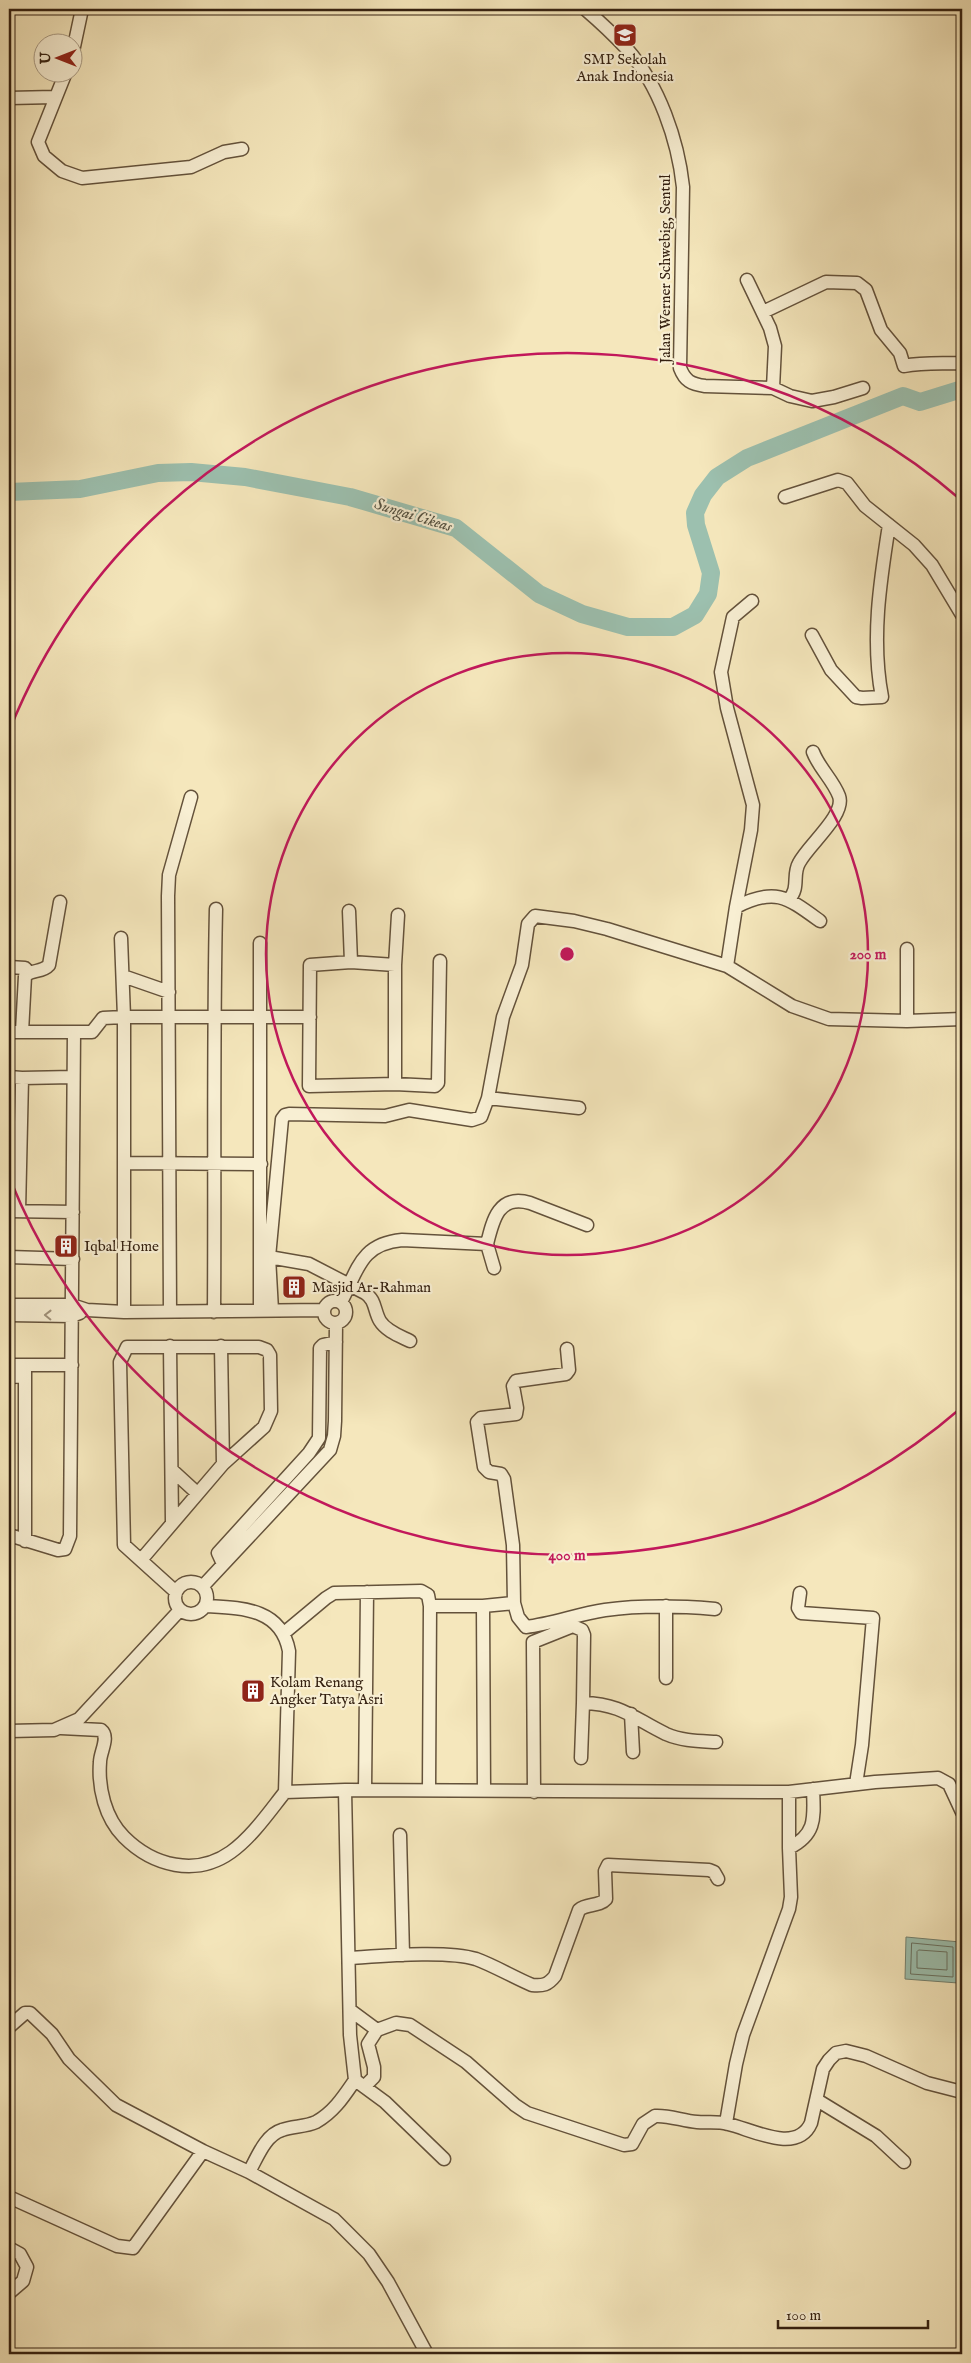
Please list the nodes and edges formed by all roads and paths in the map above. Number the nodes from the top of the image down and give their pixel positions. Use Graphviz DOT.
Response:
graph roads {
  1 [pos="82,9"];
  2 [pos="585,9"];
  3 [pos="77,32"];
  4 [pos="61,82"];
  5 [pos="54,97"];
  6 [pos="9,98"];
  7 [pos="242,148"];
  8 [pos="747,280"];
  9 [pos="763,312"];
  10 [pos="962,363"];
  11 [pos="773,388"];
  12 [pos="863,388"];
  13 [pos="785,497"];
  14 [pos="889,525"];
  15 [pos="752,601"];
  16 [pos="962,615"];
  17 [pos="812,635"];
  18 [pos="813,752"];
  19 [pos="191,797"];
  20 [pos="789,899"];
  21 [pos="60,902"];
  22 [pos="736,907"];
  23 [pos="216,909"];
  24 [pos="349,911"];
  25 [pos="398,915"];
  26 [pos="820,921"];
  27 [pos="122,938"];
  28 [pos="260,943"];
  29 [pos="907,949"];
  30 [pos="440,961"];
  31 [pos="351,962"];
  32 [pos="395,965"];
  33 [pos="727,966"];
  34 [pos="9,967"];
  35 [pos="29,973"];
  36 [pos="123,976"];
  37 [pos="169,992"];
  38 [pos="124,1017"];
  39 [pos="213,1017"];
  40 [pos="310,1017"];
  41 [pos="169,1018"];
  42 [pos="261,1018"];
  43 [pos="962,1018"];
  44 [pos="907,1021"];
  45 [pos="9,1032"];
  46 [pos="22,1032"];
  47 [pos="74,1032"];
  48 [pos="9,1077"];
  49 [pos="74,1077"];
  50 [pos="22,1078"];
  51 [pos="395,1084"];
  52 [pos="488,1098"];
  53 [pos="579,1108"];
  54 [pos="15,1122"];
  55 [pos="216,1162"];
  56 [pos="125,1163"];
  57 [pos="171,1164"];
  58 [pos="261,1164"];
  59 [pos="14,1166"];
  60 [pos="14,1211"];
  61 [pos="74,1212"];
  62 [pos="587,1225"];
  63 [pos="487,1244"];
  64 [pos="9,1257"];
  65 [pos="269,1257"];
  66 [pos="73,1259"];
  67 [pos="494,1268"];
  68 [pos="350,1284"];
  69 [pos="340,1302"];
  70 [pos="9,1305"];
  71 [pos="72,1310"];
  72 [pos="266,1310"];
  73 [pos="324,1310"];
  74 [pos="124,1312"];
  75 [pos="170,1312"];
  76 [pos="214,1312"];
  77 [pos="9,1315"];
  78 [pos="336,1323"];
  79 [pos="410,1341"];
  80 [pos="336,1342"];
  81 [pos="170,1346"];
  82 [pos="221,1346"];
  83 [pos="567,1349"];
  84 [pos="9,1365"];
  85 [pos="72,1365"];
  86 [pos="25,1371"];
  87 [pos="9,1377"];
  88 [pos="319,1420"];
  89 [pos="335,1420"];
  90 [pos="223,1464"];
  91 [pos="172,1471"];
  92 [pos="287,1476"];
  93 [pos="298,1486"];
  94 [pos="197,1494"];
  95 [pos="252,1513"];
  96 [pos="172,1522"];
  97 [pos="262,1523"];
  98 [pos="9,1535"];
  99 [pos="25,1541"];
  100 [pos="141,1560"];
  101 [pos="223,1564"];
  102 [pos="203,1586"];
  103 [pos="176,1592"];
  104 [pos="367,1592"];
  105 [pos="800,1593"];
  106 [pos="514,1603"];
  107 [pos="206,1606"];
  108 [pos="430,1606"];
  109 [pos="483,1606"];
  110 [pos="666,1606"];
  111 [pos="716,1608"];
  112 [pos="180,1610"];
  113 [pos="284,1633"];
  114 [pos="666,1678"];
  115 [pos="583,1703"];
  116 [pos="631,1714"];
  117 [pos="61,1728"];
  118 [pos="10,1731"];
  119 [pos="716,1742"];
  120 [pos="633,1752"];
  121 [pos="581,1758"];
  122 [pos="856,1784"];
  123 [pos="813,1789"];
  124 [pos="345,1790"];
  125 [pos="366,1790"];
  126 [pos="429,1790"];
  127 [pos="484,1790"];
  128 [pos="285,1792"];
  129 [pos="534,1792"];
  130 [pos="789,1792"];
  131 [pos="962,1812"];
  132 [pos="400,1835"];
  133 [pos="789,1848"];
  134 [pos="718,1879"];
  135 [pos="402,1955"];
  136 [pos="349,1958"];
  137 [pos="350,2010"];
  138 [pos="9,2027"];
  139 [pos="377,2030"];
  140 [pos="360,2083"];
  141 [pos="962,2092"];
  142 [pos="816,2100"];
  143 [pos="726,2123"];
  144 [pos="203,2151"];
  145 [pos="444,2159"];
  146 [pos="904,2162"];
  147 [pos="249,2172"];
  148 [pos="9,2197"];
  149 [pos="9,2248"];
  150 [pos="9,2293"];
  151 [pos="427,2354"];
  1 -- 3 [label="street"];
  2 -- 11 [label="street, Jalan Werner Schwebig, Sentul"];
  4 -- 5 [label="street"];
  5 -- 6 [label="street"];
  5 -- 7 [label="street"];
  8 -- 9 [label="street"];
  9 -- 10 [label="street"];
  9 -- 11 [label="street"];
  11 -- 12 [label="street"];
  13 -- 14 [label="street"];
  14 -- 16 [label="street"];
  14 -- 17 [label="street"];
  15 -- 22 [label="street"];
  18 -- 20 [label="street"];
  19 -- 37 [label="street"];
  20 -- 22 [label="street"];
  20 -- 26 [label="street"];
  21 -- 35 [label="street"];
  22 -- 33 [label="street"];
  23 -- 39 [label="street"];
  24 -- 31 [label="street"];
  25 -- 32 [label="street"];
  27 -- 36 [label="street"];
  28 -- 42 [label="street"];
  29 -- 44 [label="street"];
  30 -- 51 [label="street"];
  31 -- 32 [label="street"];
  31 -- 40 [label="street"];
  32 -- 51 [label="street"];
  33 -- 44 [label="street"];
  33 -- 52 [label="street"];
  34 -- 35 [label="street"];
  35 -- 46 [label="street"];
  36 -- 37 [label="street"];
  36 -- 38 [label="street"];
  37 -- 41 [label="street"];
  38 -- 41 [label="street"];
  38 -- 47 [label="street"];
  38 -- 56 [label="street"];
  39 -- 41 [label="street"];
  39 -- 42 [label="street"];
  39 -- 55 [label="street"];
  40 -- 42 [label="street"];
  40 -- 51 [label="street"];
  41 -- 57 [label="street"];
  42 -- 58 [label="street"];
  43 -- 44 [label="street"];
  45 -- 46 [label="street"];
  46 -- 47 [label="street"];
  47 -- 49 [label="street"];
  48 -- 50 [label="street"];
  49 -- 50 [label="street"];
  49 -- 61 [label="street"];
  50 -- 54 [label="street"];
  52 -- 53 [label="street"];
  52 -- 65 [label="street"];
  54 -- 59 [label="street"];
  55 -- 57 [label="street"];
  55 -- 58 [label="street"];
  55 -- 76 [label="street"];
  56 -- 57 [label="street"];
  56 -- 74 [label="street"];
  57 -- 75 [label="street"];
  58 -- 72 [label="street"];
  59 -- 60 [label="street"];
  60 -- 61 [label="street"];
  61 -- 66 [label="street"];
  62 -- 63 [label="street"];
  63 -- 67 [label="street"];
  63 -- 68 [label="street"];
  64 -- 66 [label="street"];
  65 -- 68 [label="street"];
  65 -- 72 [label="street"];
  66 -- 71 [label="street"];
  68 -- 69 [label="street"];
  68 -- 79 [label="street"];
  69 -- 73 [label="street"];
  69 -- 78 [label="street"];
  70 -- 71 [label="street"];
  71 -- 74 [label="street"];
  71 -- 77 [label="street, one-way"];
  71 -- 85 [label="street"];
  72 -- 73 [label="street"];
  72 -- 76 [label="street"];
  73 -- 78 [label="street"];
  74 -- 75 [label="street"];
  75 -- 76 [label="street"];
  78 -- 80 [label="street"];
  80 -- 88 [label="street"];
  80 -- 89 [label="street"];
  81 -- 82 [label="street"];
  81 -- 91 [label="street"];
  81 -- 100 [label="street"];
  82 -- 90 [label="street"];
  82 -- 90 [label="street"];
  83 -- 106 [label="street"];
  84 -- 86 [label="street"];
  85 -- 86 [label="street"];
  85 -- 99 [label="street"];
  86 -- 87 [label="street"];
  86 -- 99 [label="street"];
  88 -- 89 [label="street"];
  88 -- 92 [label="street"];
  89 -- 93 [label="street"];
  90 -- 94 [label="street"];
  91 -- 94 [label="street"];
  91 -- 96 [label="street"];
  92 -- 93 [label="street"];
  92 -- 95 [label="street"];
  93 -- 97 [label="street"];
  94 -- 96 [label="street"];
  95 -- 97 [label="street"];
  95 -- 101 [label="street"];
  96 -- 100 [label="street"];
  97 -- 101 [label="street"];
  98 -- 99 [label="street"];
  100 -- 103 [label="street"];
  101 -- 102 [label="street"];
  102 -- 103 [label="street"];
  102 -- 107 [label="street"];
  103 -- 112 [label="street"];
  104 -- 108 [label="street"];
  104 -- 113 [label="street"];
  104 -- 125 [label="street"];
  105 -- 122 [label="street"];
  106 -- 109 [label="street"];
  106 -- 110 [label="street"];
  107 -- 112 [label="street"];
  107 -- 113 [label="street"];
  108 -- 109 [label="street"];
  108 -- 126 [label="street"];
  109 -- 127 [label="street"];
  110 -- 111 [label="street"];
  110 -- 114 [label="street"];
  112 -- 117 [label="street"];
  113 -- 128 [label="street"];
  115 -- 116 [label="street"];
  115 -- 121 [label="street"];
  115 -- 129 [label="street"];
  116 -- 119 [label="street"];
  116 -- 120 [label="street"];
  117 -- 118 [label="street"];
  117 -- 128 [label="street"];
  122 -- 123 [label="street"];
  122 -- 131 [label="street"];
  123 -- 130 [label="street"];
  123 -- 133 [label="street"];
  124 -- 125 [label="street"];
  124 -- 128 [label="street"];
  124 -- 136 [label="street"];
  125 -- 126 [label="street"];
  126 -- 127 [label="street"];
  127 -- 129 [label="street"];
  129 -- 130 [label="street"];
  130 -- 133 [label="street"];
  132 -- 135 [label="street"];
  133 -- 143 [label="street"];
  134 -- 135 [label="street"];
  135 -- 136 [label="street"];
  136 -- 137 [label="street"];
  137 -- 139 [label="street"];
  137 -- 140 [label="street"];
  138 -- 144 [label="street"];
  139 -- 140 [label="street"];
  139 -- 143 [label="street"];
  140 -- 145 [label="street"];
  140 -- 147 [label="street"];
  141 -- 142 [label="street"];
  142 -- 143 [label="street"];
  142 -- 146 [label="street"];
  144 -- 147 [label="street"];
  144 -- 148 [label="street"];
  147 -- 151 [label="street"];
  149 -- 150 [label="street"];
}
